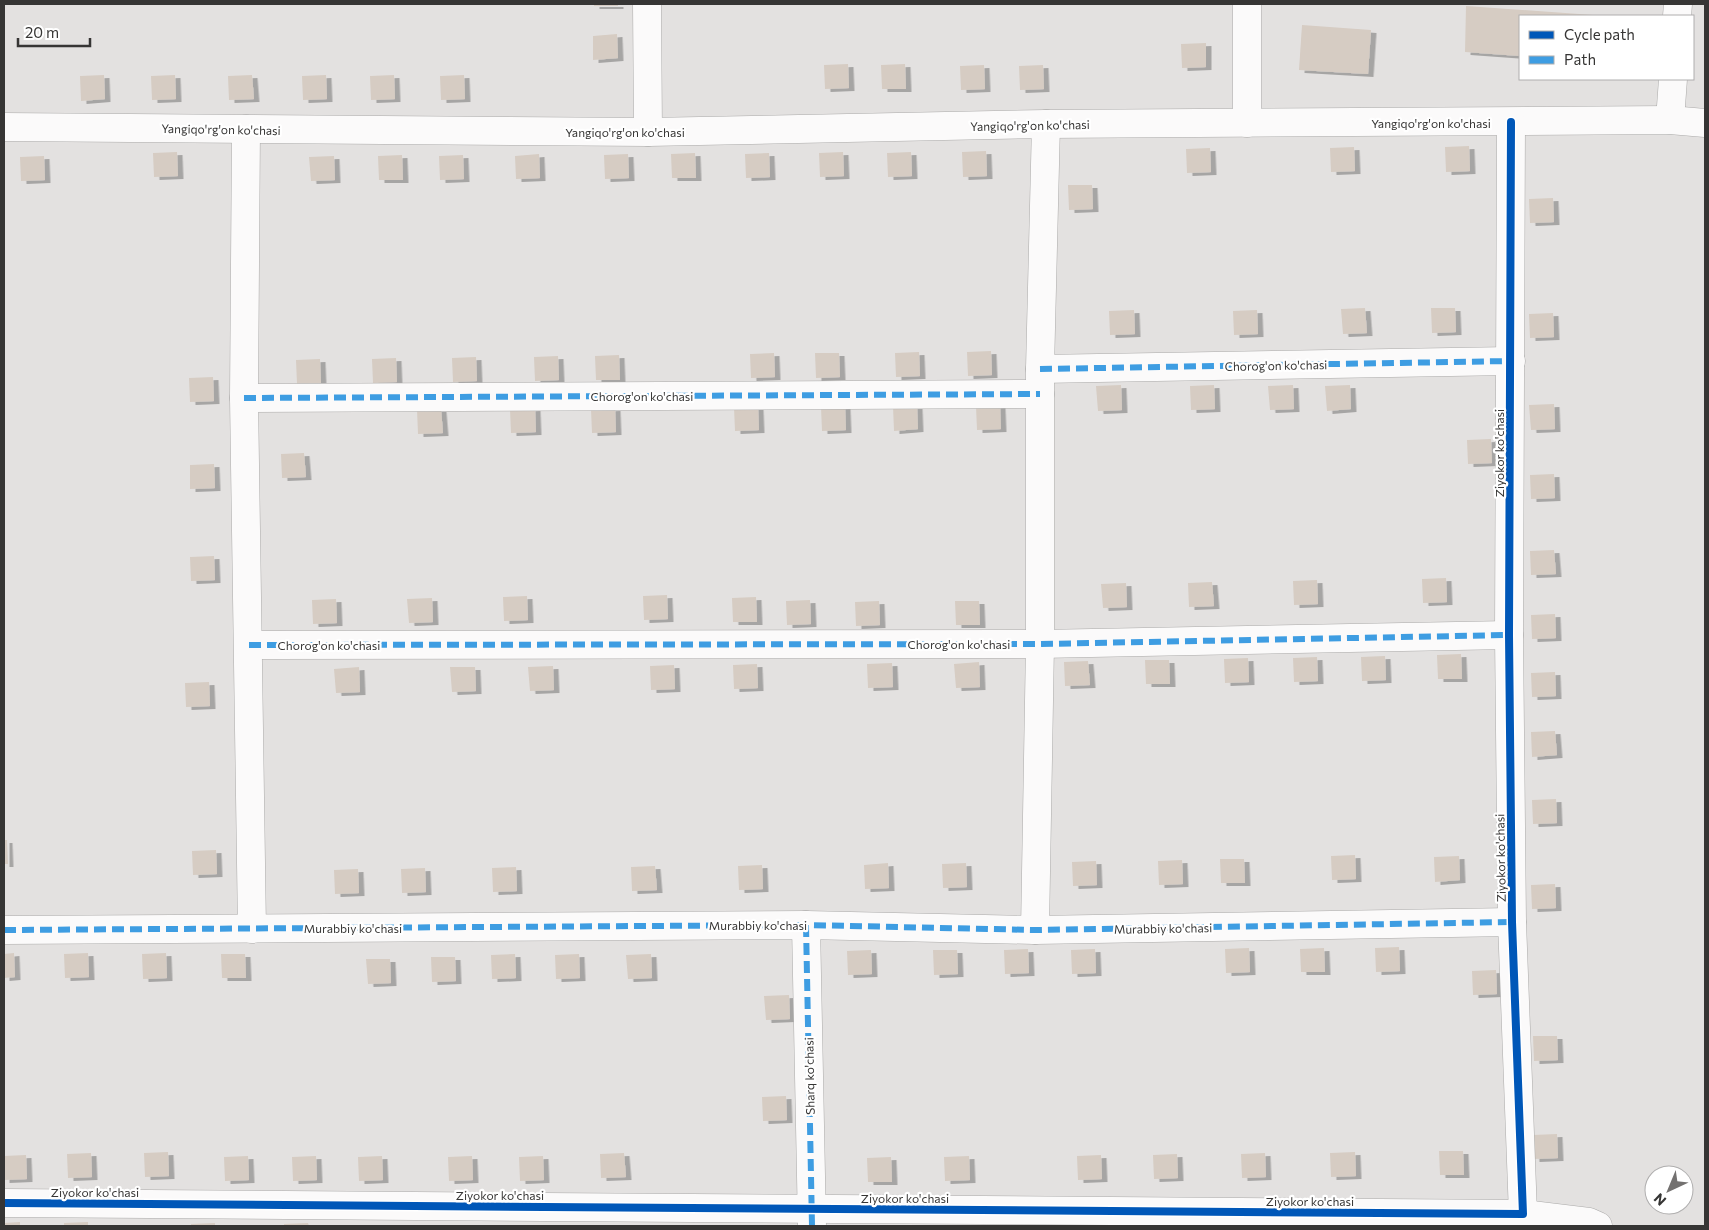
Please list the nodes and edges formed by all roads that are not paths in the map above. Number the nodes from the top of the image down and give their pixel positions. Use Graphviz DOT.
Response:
graph roads {
  1 [pos="647,4"];
  2 [pos="1248,4"];
  3 [pos="1673,80"];
  4 [pos="1670,120"];
  5 [pos="1511,122"];
  6 [pos="1247,123"];
  7 [pos="1705,123"];
  8 [pos="1046,124"];
  9 [pos="4,127"];
  10 [pos="246,130"];
  11 [pos="648,132"];
  12 [pos="1511,361"];
  13 [pos="1040,381"];
  14 [pos="244,398"];
  15 [pos="1509,635"];
  16 [pos="1040,644"];
  17 [pos="249,645"];
  18 [pos="1512,922"];
  19 [pos="806,925"];
  20 [pos="252,929"];
  21 [pos="4,930"];
  22 [pos="1035,930"];
  23 [pos="4,1203"];
  24 [pos="1524,1214"];
  25 [pos="812,1217"];
  26 [pos="1598,1226"];
  1 -- 11 [label="street"];
  2 -- 6 [label="street"];
  3 -- 4 [label="street"];
  4 -- 5 [label="street, Yangiqo'rg'on ko'chasi"];
  4 -- 7 [label="street, Yangiqo'rg'on ko'chasi"];
  5 -- 6 [label="street, Yangiqo'rg'on ko'chasi"];
  5 -- 12 [label="street, Ziyokor ko'chasi"];
  6 -- 8 [label="street, Yangiqo'rg'on ko'chasi"];
  8 -- 11 [label="street, Yangiqo'rg'on ko'chasi"];
  8 -- 13 [label="street"];
  9 -- 10 [label="street, Yangiqo'rg'on ko'chasi"];
  10 -- 11 [label="street, Yangiqo'rg'on ko'chasi"];
  10 -- 14 [label="street"];
  12 -- 13 [label="street, Chorog'on ko'chasi"];
  12 -- 15 [label="street, Ziyokor ko'chasi"];
  13 -- 14 [label="street, Chorog'on ko'chasi"];
  13 -- 16 [label="street"];
  14 -- 17 [label="street"];
  15 -- 16 [label="street, Chorog'on ko'chasi"];
  15 -- 18 [label="street, Ziyokor ko'chasi"];
  16 -- 17 [label="street, Chorog'on ko'chasi"];
  16 -- 22 [label="street"];
  17 -- 20 [label="street"];
  18 -- 22 [label="street, Murabbiy ko'chasi"];
  18 -- 24 [label="street, Ziyokor ko'chasi"];
  19 -- 20 [label="street, Murabbiy ko'chasi"];
  19 -- 22 [label="street, Murabbiy ko'chasi"];
  19 -- 25 [label="street, Sharq ko'chasi"];
  20 -- 21 [label="street, Murabbiy ko'chasi"];
  23 -- 25 [label="street, Ziyokor ko'chasi"];
  24 -- 25 [label="street, Ziyokor ko'chasi"];
  24 -- 26 [label="street"];
}
